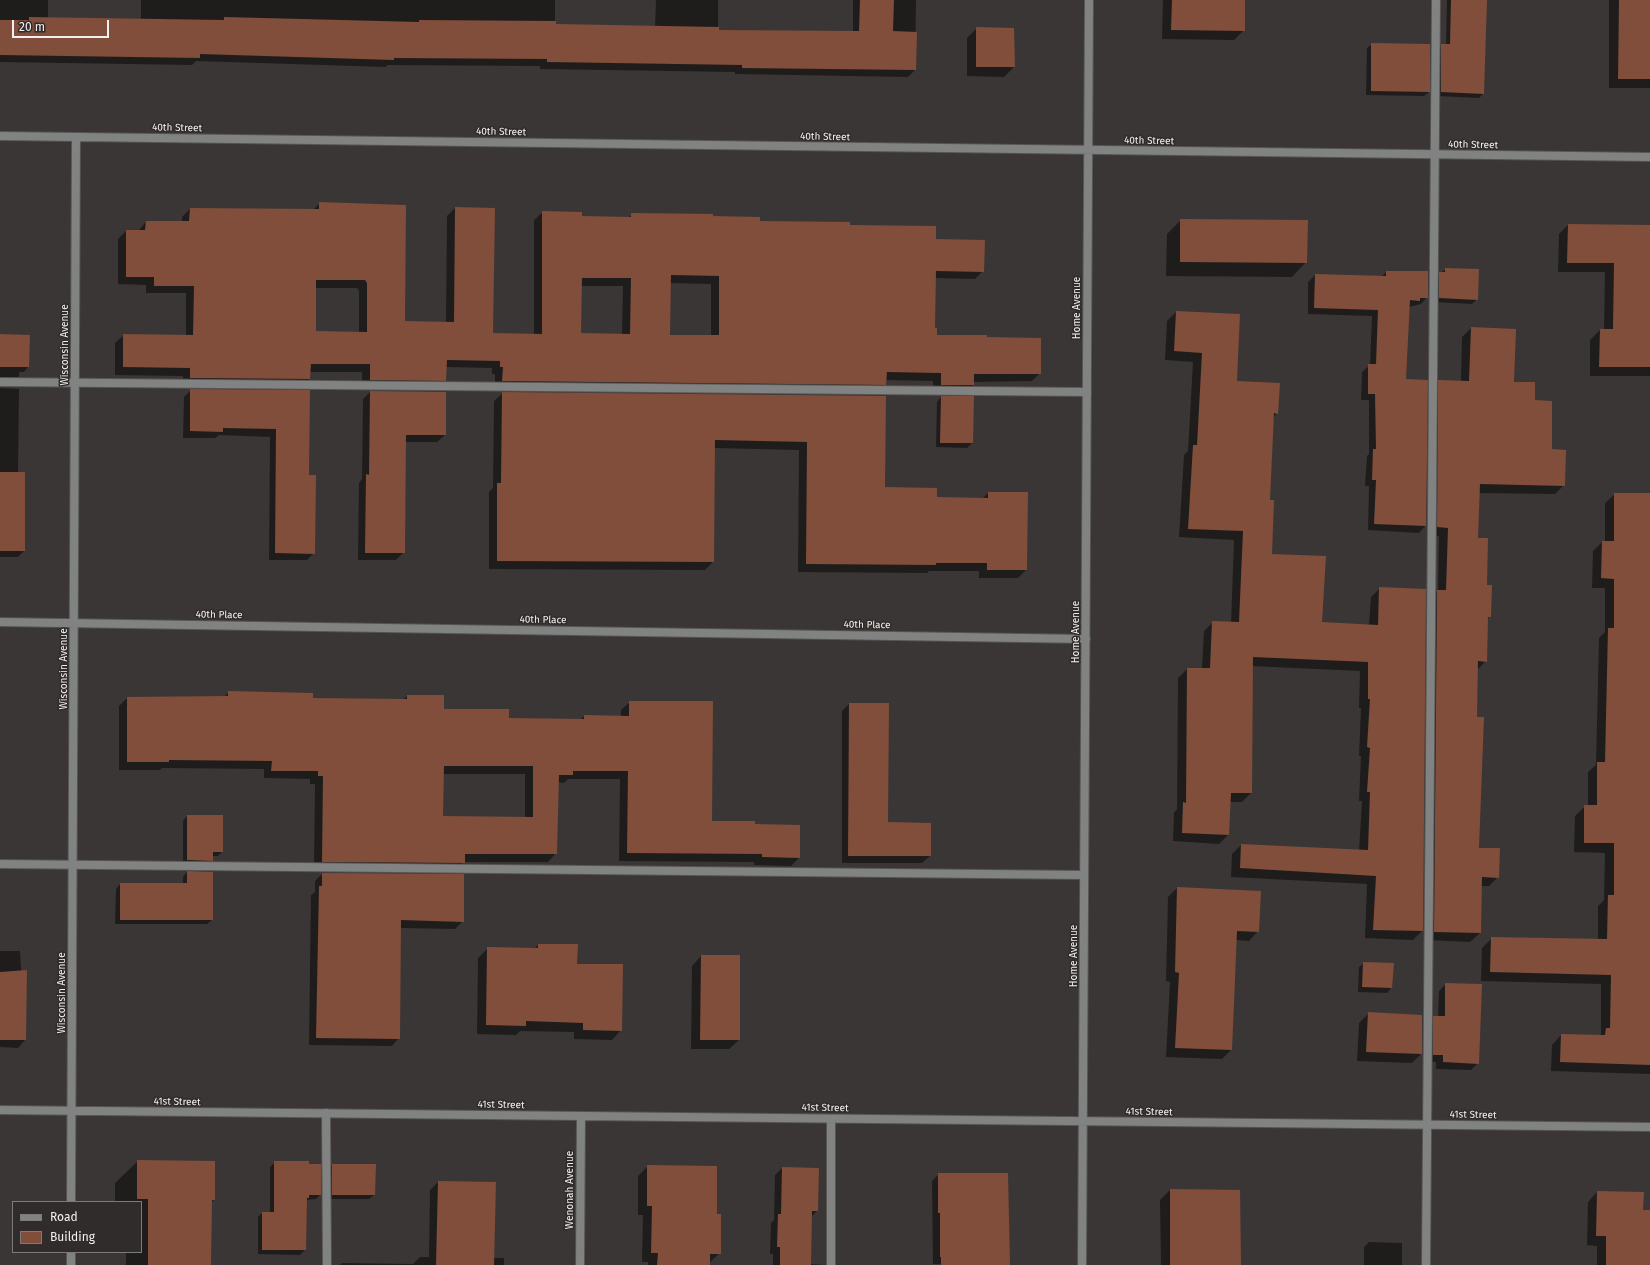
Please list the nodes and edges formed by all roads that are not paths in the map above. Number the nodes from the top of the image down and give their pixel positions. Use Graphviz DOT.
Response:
graph roads {
  1 [pos="1089,0"];
  2 [pos="1436,0"];
  3 [pos="0,136"];
  4 [pos="76,137"];
  5 [pos="1088,150"];
  6 [pos="1435,154"];
  7 [pos="1650,157"];
  8 [pos="0,382"];
  9 [pos="75,383"];
  10 [pos="1087,392"];
  11 [pos="0,622"];
  12 [pos="74,623"];
  13 [pos="1086,639"];
  14 [pos="0,864"];
  15 [pos="73,864"];
  16 [pos="1084,875"];
  17 [pos="0,1110"];
  18 [pos="72,1110"];
  19 [pos="326,1113"];
  20 [pos="581,1116"];
  21 [pos="831,1119"];
  22 [pos="1083,1121"];
  23 [pos="1427,1124"];
  24 [pos="1650,1127"];
  25 [pos="72,1201"];
  26 [pos="71,1253"];
  27 [pos="71,1265"];
  28 [pos="326,1265"];
  29 [pos="580,1265"];
  30 [pos="831,1265"];
  31 [pos="1082,1265"];
  32 [pos="1426,1265"];
  1 -- 5 [label="street, Home Avenue"];
  2 -- 6 [label="street"];
  3 -- 4 [label="street, 40th Street"];
  4 -- 5 [label="street, 40th Street"];
  4 -- 9 [label="street, Wisconsin Avenue"];
  5 -- 6 [label="street, 40th Street"];
  5 -- 10 [label="street, Home Avenue"];
  6 -- 7 [label="street, 40th Street"];
  6 -- 23 [label="street"];
  8 -- 9 [label="street"];
  9 -- 10 [label="street"];
  9 -- 12 [label="street, Wisconsin Avenue"];
  10 -- 13 [label="street, Home Avenue"];
  11 -- 12 [label="street, 40th Place"];
  12 -- 13 [label="street, 40th Place"];
  12 -- 15 [label="street, Wisconsin Avenue"];
  13 -- 16 [label="street, Home Avenue"];
  14 -- 15 [label="street"];
  15 -- 16 [label="street"];
  15 -- 18 [label="street, Wisconsin Avenue"];
  16 -- 22 [label="street, Home Avenue"];
  17 -- 18 [label="street, 41st Street"];
  18 -- 19 [label="street, 41st Street"];
  18 -- 25 [label="street, Wisconsin Avenue"];
  19 -- 20 [label="street, 41st Street"];
  19 -- 28 [label="street"];
  20 -- 21 [label="street, 41st Street"];
  20 -- 29 [label="street, Wenonah Avenue"];
  21 -- 22 [label="street, 41st Street"];
  21 -- 30 [label="street"];
  22 -- 23 [label="street, 41st Street"];
  22 -- 31 [label="street, Home Avenue"];
  23 -- 24 [label="street, 41st Street"];
  23 -- 32 [label="street"];
  26 -- 27 [label="street"];
}
